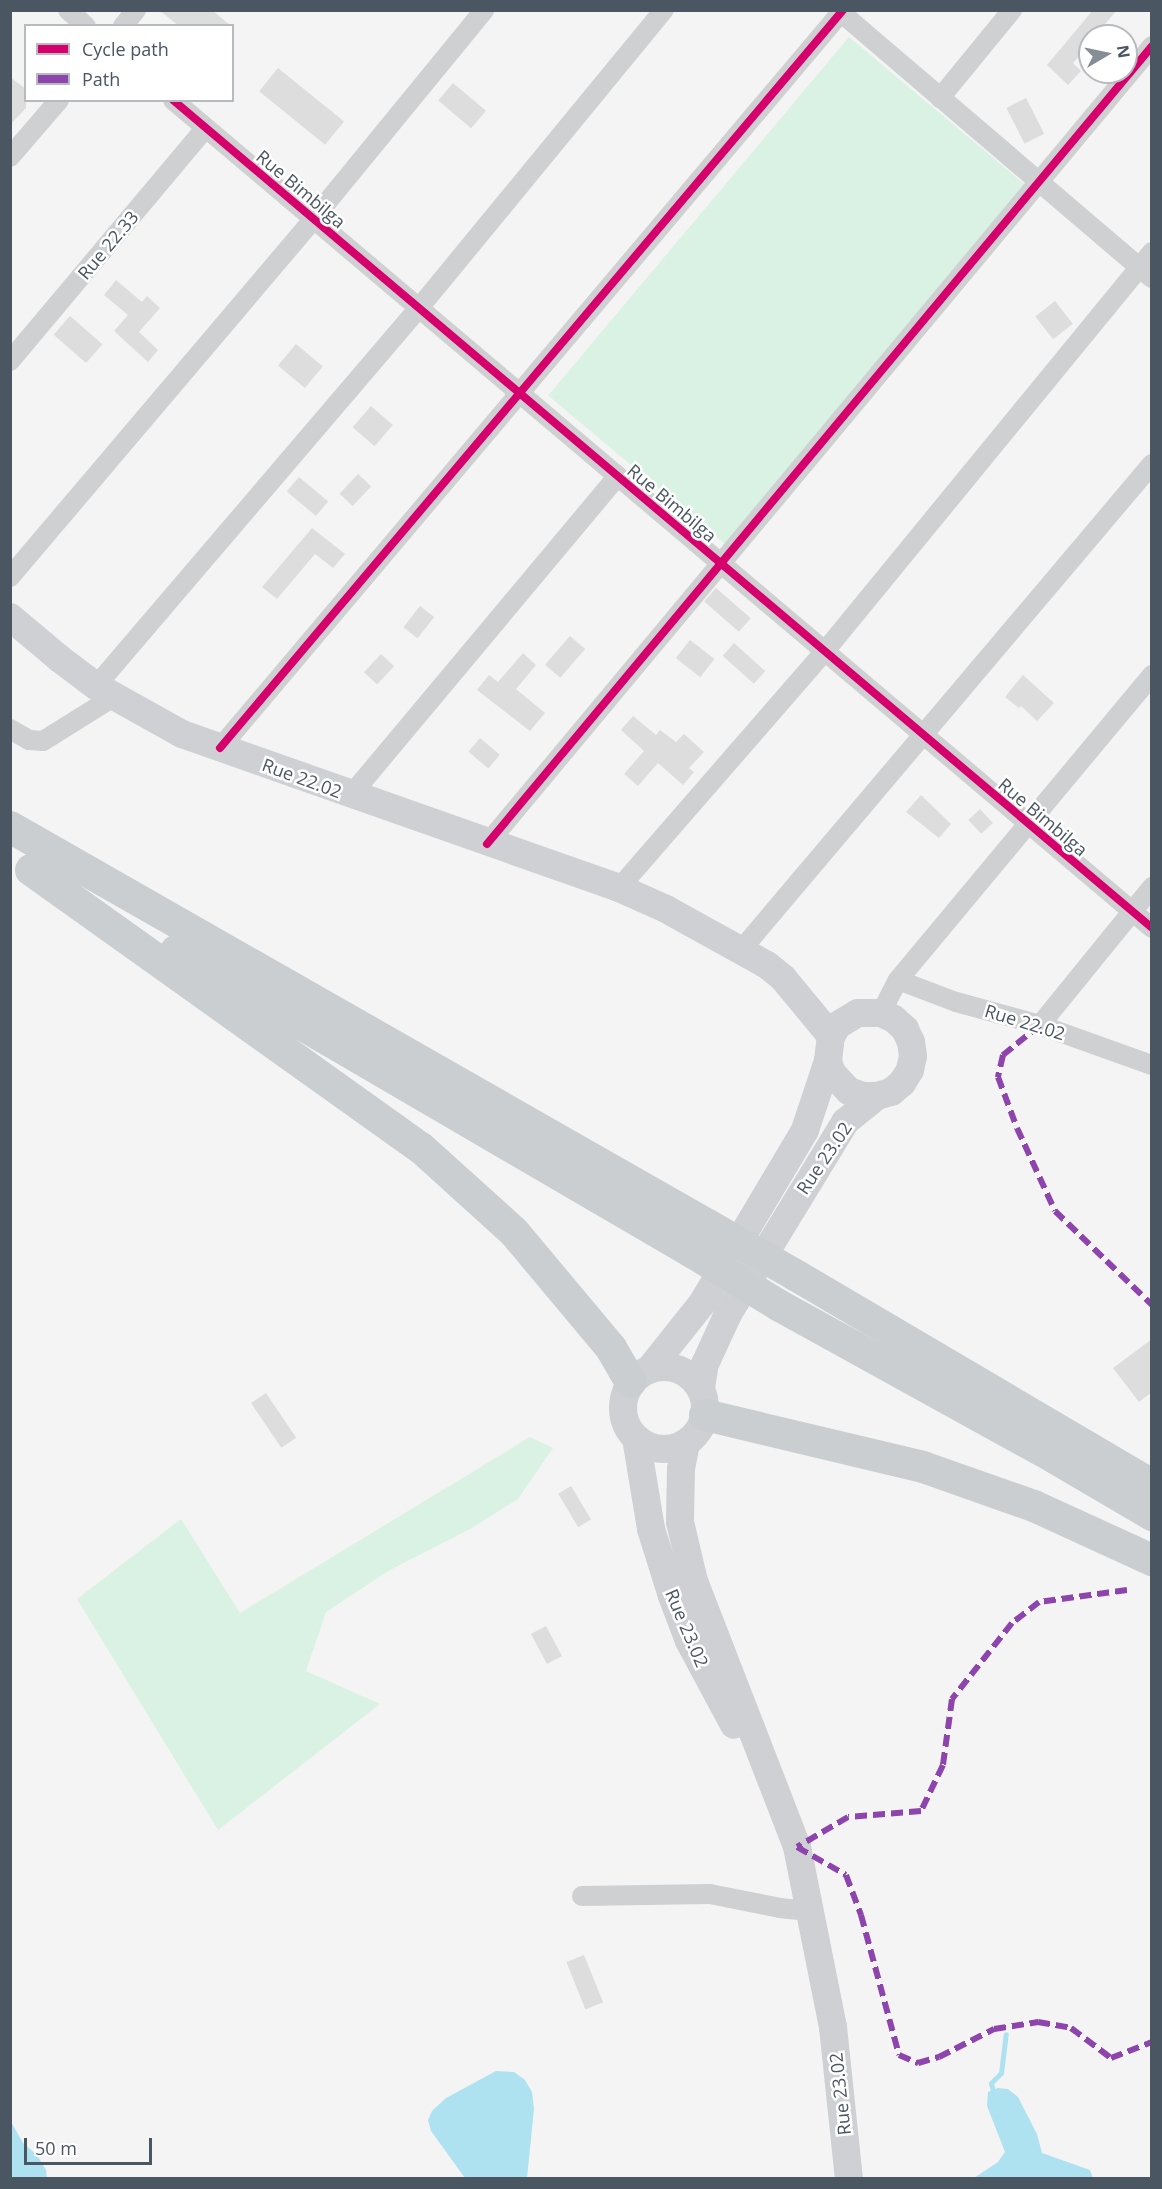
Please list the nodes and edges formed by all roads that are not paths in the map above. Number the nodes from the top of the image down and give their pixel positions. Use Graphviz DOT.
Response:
graph roads {
  1 [pos="68,10"];
  2 [pos="136,10"];
  3 [pos="484,10"];
  4 [pos="664,10"];
  5 [pos="1012,10"];
  6 [pos="841,11"];
  7 [pos="84,24"];
  8 [pos="125,24"];
  9 [pos="1152,46"];
  10 [pos="940,98"];
  11 [pos="57,102"];
  12 [pos="175,102"];
  13 [pos="205,129"];
  14 [pos="10,157"];
  15 [pos="1038,182"];
  16 [pos="314,218"];
  17 [pos="1147,265"];
  18 [pos="419,308"];
  19 [pos="10,361"];
  20 [pos="518,393"];
  21 [pos="1152,464"];
  22 [pos="617,477"];
  23 [pos="721,564"];
  24 [pos="10,578"];
  25 [pos="10,617"];
  26 [pos="825,651"];
  27 [pos="1152,675"];
  28 [pos="106,691"];
  29 [pos="10,729"];
  30 [pos="922,734"];
  31 [pos="220,748"];
  32 [pos="351,795"];
  33 [pos="1027,822"];
  34 [pos="10,826"];
  35 [pos="487,844"];
  36 [pos="21,864"];
  37 [pos="1152,887"];
  38 [pos="619,888"];
  39 [pos="1131,911"];
  40 [pos="1152,928"];
  41 [pos="742,949"];
  42 [pos="783,978"];
  43 [pos="898,980"];
  44 [pos="881,1012"];
  45 [pos="853,1015"];
  46 [pos="1040,1025"];
  47 [pos="830,1048"];
  48 [pos="1152,1065"];
  49 [pos="877,1096"];
  50 [pos="640,1376"];
  51 [pos="703,1401"];
  52 [pos="636,1438"];
  53 [pos="686,1443"];
  54 [pos="1152,1485"];
  55 [pos="1152,1515"];
  56 [pos="1152,1560"];
  57 [pos="779,1801"];
  58 [pos="582,1896"];
  59 [pos="811,1911"];
  60 [pos="849,2178"];
  1 -- 7 [label="street"];
  2 -- 8 [label="street"];
  3 -- 16 [label="street"];
  4 -- 18 [label="street"];
  5 -- 10 [label="street"];
  6 -- 10 [label="street"];
  6 -- 20 [label="street"];
  9 -- 15 [label="street"];
  10 -- 15 [label="street"];
  11 -- 14 [label="street"];
  12 -- 13 [label="street, Rue Bimbilga"];
  13 -- 16 [label="street, Rue Bimbilga"];
  13 -- 19 [label="street, Rue 22.33"];
  15 -- 17 [label="street"];
  15 -- 23 [label="street"];
  16 -- 18 [label="street, Rue Bimbilga"];
  16 -- 24 [label="street"];
  17 -- 26 [label="street"];
  18 -- 20 [label="street, Rue Bimbilga"];
  18 -- 28 [label="street"];
  20 -- 22 [label="street, Rue Bimbilga"];
  20 -- 31 [label="street"];
  21 -- 30 [label="street"];
  22 -- 23 [label="street, Rue Bimbilga"];
  22 -- 32 [label="street"];
  23 -- 26 [label="street, Rue Bimbilga"];
  23 -- 35 [label="street"];
  25 -- 28 [label="street, Rue 22.02"];
  26 -- 30 [label="street, Rue Bimbilga"];
  26 -- 38 [label="street"];
  27 -- 33 [label="street"];
  28 -- 29 [label="street"];
  28 -- 31 [label="street, Rue 22.02"];
  30 -- 33 [label="street, Rue Bimbilga"];
  30 -- 41 [label="street"];
  31 -- 32 [label="street, Rue 22.02"];
  32 -- 35 [label="street, Rue 22.02"];
  33 -- 39 [label="street, Rue Bimbilga"];
  33 -- 43 [label="street"];
  34 -- 54 [label="main road, bridge"];
  35 -- 38 [label="street, Rue 22.02"];
  36 -- 50 [label="main road"];
  36 -- 55 [label="main road, bridge"];
  37 -- 39 [label="street"];
  38 -- 41 [label="street"];
  39 -- 40 [label="street, Rue Bimbilga"];
  39 -- 46 [label="street"];
  41 -- 42 [label="street"];
  42 -- 45 [label="street"];
  42 -- 47 [label="street"];
  43 -- 44 [label="street"];
  43 -- 46 [label="street, Rue 22.02"];
  44 -- 45 [label="street"];
  44 -- 49 [label="street, Rue 23.02"];
  45 -- 47 [label="street, Rue 23.02"];
  46 -- 48 [label="street, Rue 22.02"];
  47 -- 49 [label="street"];
  47 -- 50 [label="street, Rue 23.02"];
  49 -- 51 [label="street, Rue 23.02"];
  50 -- 51 [label="street"];
  50 -- 52 [label="street, Rue 23.02"];
  51 -- 53 [label="street, Rue 23.02"];
  51 -- 56 [label="main road"];
  52 -- 53 [label="street"];
  52 -- 57 [label="street, Rue 23.02"];
  53 -- 57 [label="street, Rue 23.02"];
  57 -- 59 [label="street, Rue 23.02"];
  58 -- 59 [label="street"];
  59 -- 60 [label="street, Rue 23.02"];
}
